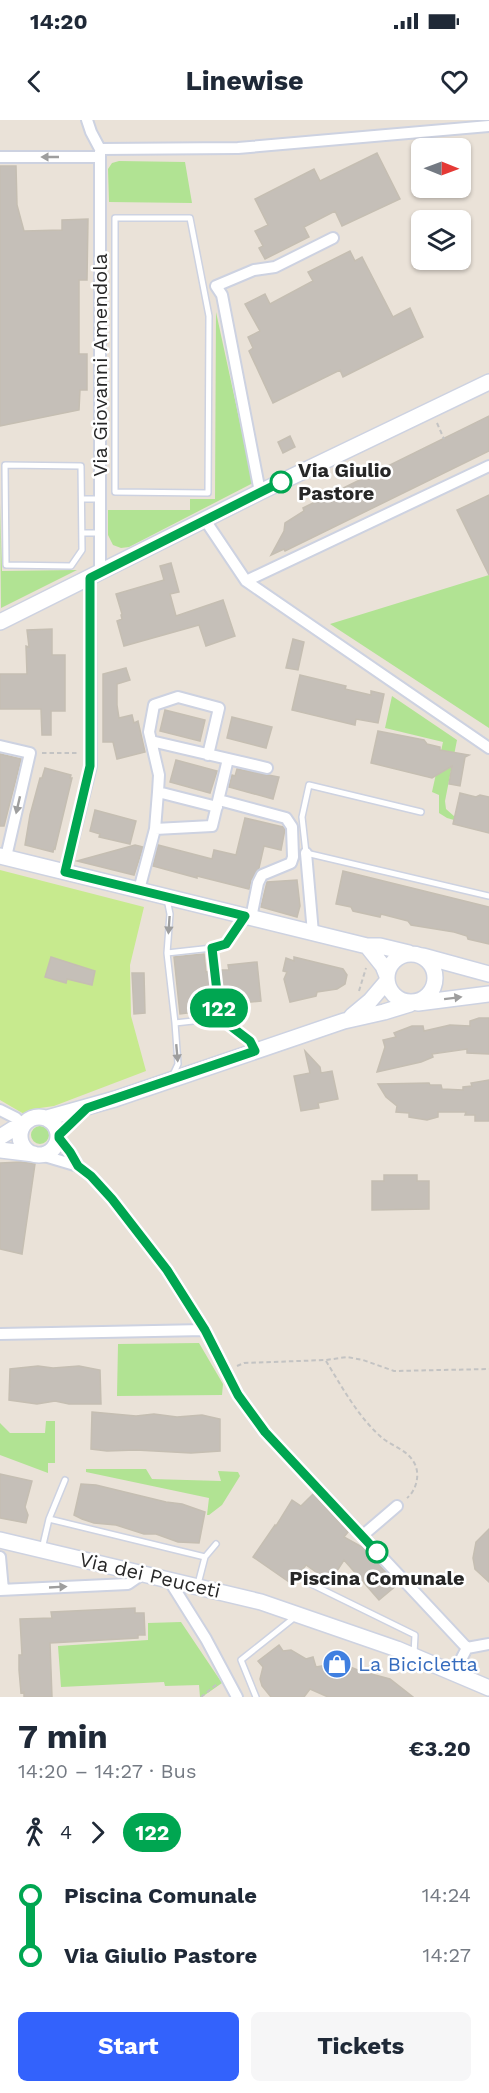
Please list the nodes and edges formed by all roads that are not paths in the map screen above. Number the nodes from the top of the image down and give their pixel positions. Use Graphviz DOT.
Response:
graph roads {
  1 [pos="87,120"];
  2 [pos="489,126"];
  3 [pos="100,153"];
  4 [pos="0,157"];
  5 [pos="333,238"];
  6 [pos="115,285"];
  7 [pos="100,286"];
  8 [pos="100,321"];
  9 [pos="115,321"];
  10 [pos="489,382"];
  11 [pos="100,390"];
  12 [pos="115,390"];
  13 [pos="100,423"];
  14 [pos="115,423"];
  15 [pos="489,466"];
  16 [pos="260,492"];
  17 [pos="82,499"];
  18 [pos="100,499"];
  19 [pos="205,520"];
  20 [pos="82,533"];
  21 [pos="100,533"];
  22 [pos="95,575"];
  23 [pos="246,581"];
  24 [pos="0,622"];
  25 [pos="151,741"];
  26 [pos="0,746"];
  27 [pos="489,748"];
  28 [pos="208,755"];
  29 [pos="228,759"];
  30 [pos="267,768"];
  31 [pos="158,792"];
  32 [pos="218,803"];
  33 [pos="421,812"];
  34 [pos="155,829"];
  35 [pos="306,853"];
  36 [pos="3,856"];
  37 [pos="65,872"];
  38 [pos="139,890"];
  39 [pos="489,896"];
  40 [pos="167,897"];
  41 [pos="248,917"];
  42 [pos="313,933"];
  43 [pos="212,948"];
  44 [pos="369,949"];
  45 [pos="167,953"];
  46 [pos="416,954"];
  47 [pos="489,974"];
  48 [pos="387,979"];
  49 [pos="489,994"];
  50 [pos="414,1003"];
  51 [pos="220,1018"];
  52 [pos="344,1021"];
  53 [pos="175,1023"];
  54 [pos="255,1051"];
  55 [pos="170,1080"];
  56 [pos="87,1108"];
  57 [pos="0,1110"];
  58 [pos="47,1118"];
  59 [pos="22,1126"];
  60 [pos="0,1137"];
  61 [pos="59,1137"];
  62 [pos="0,1150"];
  63 [pos="38,1155"];
  64 [pos="78,1166"];
  65 [pos="205,1330"];
  66 [pos="0,1334"];
  67 [pos="65,1480"];
  68 [pos="398,1506"];
  69 [pos="49,1519"];
  70 [pos="362,1536"];
  71 [pos="0,1540"];
  72 [pos="216,1544"];
  73 [pos="42,1550"];
  74 [pos="0,1557"];
  75 [pos="205,1557"];
  76 [pos="144,1574"];
  77 [pos="169,1580"];
  78 [pos="309,1583"];
  79 [pos="198,1586"];
  80 [pos="1,1590"];
  81 [pos="299,1614"];
  82 [pos="489,1644"];
  83 [pos="467,1648"];
  84 [pos="414,1656"];
  85 [pos="454,1672"];
  86 [pos="489,1688"];
  87 [pos="237,1697"];
  88 [pos="256,1697"];
  1 -- 3 [label="street"];
  2 -- 3 [label="street"];
  3 -- 4 [label="street, one-way"];
  3 -- 7 [label="street, Via Giovanni Amendola"];
  5 -- 16 [label="street"];
  6 -- 7 [label="lane"];
  6 -- 9 [label="lane"];
  6 -- 14 [label="lane"];
  7 -- 8 [label="street, Via Giovanni Amendola"];
  8 -- 9 [label="lane"];
  8 -- 11 [label="street, Via Giovanni Amendola"];
  9 -- 12 [label="lane"];
  10 -- 16 [label="main road"];
  11 -- 12 [label="lane"];
  11 -- 13 [label="street, Via Giovanni Amendola"];
  12 -- 14 [label="lane"];
  13 -- 14 [label="lane"];
  13 -- 18 [label="street, Via Giovanni Amendola"];
  15 -- 23 [label="street"];
  16 -- 19 [label="main road"];
  17 -- 18 [label="lane"];
  17 -- 20 [label="lane"];
  17 -- 20 [label="lane"];
  18 -- 21 [label="street, Via Giovanni Amendola"];
  19 -- 22 [label="main road"];
  19 -- 23 [label="street"];
  20 -- 21 [label="lane"];
  21 -- 22 [label="street, Via Giovanni Amendola"];
  22 -- 24 [label="main road"];
  22 -- 37 [label="street, Via Giovanni Amendola"];
  23 -- 27 [label="street"];
  25 -- 28 [label="street"];
  25 -- 28 [label="street"];
  25 -- 31 [label="street"];
  26 -- 36 [label="street, one-way"];
  28 -- 29 [label="street"];
  29 -- 30 [label="street"];
  29 -- 32 [label="street"];
  31 -- 32 [label="street"];
  31 -- 34 [label="street"];
  32 -- 34 [label="street"];
  32 -- 41 [label="street"];
  33 -- 35 [label="lane"];
  34 -- 38 [label="street"];
  35 -- 39 [label="lane"];
  35 -- 42 [label="street"];
  36 -- 37 [label="main road"];
  37 -- 38 [label="main road"];
  38 -- 40 [label="main road"];
  40 -- 41 [label="main road"];
  40 -- 45 [label="lane, one-way"];
  41 -- 42 [label="main road"];
  41 -- 43 [label="lane"];
  42 -- 44 [label="main road"];
  43 -- 45 [label="lane"];
  43 -- 51 [label="lane"];
  44 -- 46 [label="main road"];
  44 -- 48 [label="main road"];
  45 -- 53 [label="lane"];
  46 -- 47 [label="main road"];
  46 -- 48 [label="main road"];
  46 -- 50 [label="main road"];
  48 -- 50 [label="main road"];
  48 -- 52 [label="main road"];
  50 -- 49 [label="main road, one-way"];
  50 -- 52 [label="main road"];
  51 -- 53 [label="lane"];
  51 -- 54 [label="lane"];
  52 -- 54 [label="main road"];
  53 -- 55 [label="lane, one-way"];
  54 -- 55 [label="main road"];
  55 -- 56 [label="main road"];
  56 -- 58 [label="main road"];
  56 -- 61 [label="main road"];
  57 -- 59 [label="street"];
  58 -- 59 [label="main road"];
  58 -- 61 [label="main road"];
  59 -- 60 [label="main road"];
  59 -- 63 [label="main road"];
  61 -- 63 [label="main road"];
  61 -- 64 [label="street"];
  62 -- 63 [label="main road"];
  63 -- 64 [label="street"];
  64 -- 65 [label="street"];
  65 -- 66 [label="street"];
  65 -- 70 [label="street"];
  67 -- 69 [label="lane"];
  68 -- 70 [label="street"];
  69 -- 73 [label="lane"];
  69 -- 75 [label="lane"];
  70 -- 83 [label="street"];
  71 -- 73 [label="main road, Via dei Peuceti"];
  72 -- 75 [label="lane"];
  73 -- 76 [label="main road, Via dei Peuceti"];
  74 -- 80 [label="street"];
  75 -- 79 [label="lane"];
  76 -- 77 [label="main road, Via dei Peuceti"];
  80 -- 76 [label="street, one-way"];
  77 -- 79 [label="main road, Via dei Peuceti"];
  77 -- 87 [label="street"];
  78 -- 84 [label="lane"];
  79 -- 81 [label="main road, Via dei Peuceti"];
  81 -- 84 [label="main road, Via dei Peuceti"];
  81 -- 88 [label="lane"];
  82 -- 83 [label="street"];
  83 -- 85 [label="street"];
  84 -- 85 [label="main road, Via dei Peuceti"];
  85 -- 86 [label="main road, Via dei Peuceti"];
}
